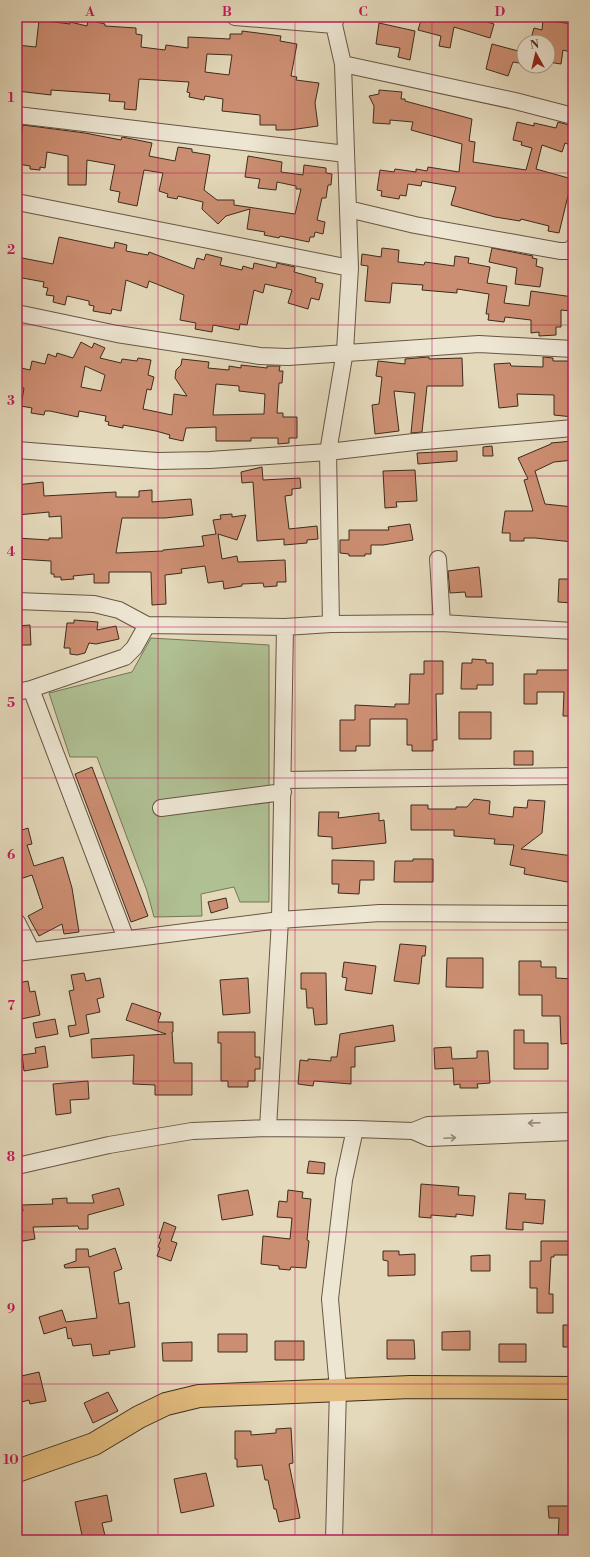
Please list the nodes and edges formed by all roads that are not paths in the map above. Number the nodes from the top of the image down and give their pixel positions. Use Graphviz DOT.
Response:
graph roads {
  1 [pos="234,17"];
  2 [pos="335,21"];
  3 [pos="343,64"];
  4 [pos="17,115"];
  5 [pos="573,116"];
  6 [pos="346,154"];
  7 [pos="17,202"];
  8 [pos="348,210"];
  9 [pos="573,247"];
  10 [pos="350,268"];
  11 [pos="17,313"];
  12 [pos="573,349"];
  13 [pos="346,351"];
  14 [pos="573,428"];
  15 [pos="17,450"];
  16 [pos="328,452"];
  17 [pos="438,559"];
  18 [pos="17,600"];
  19 [pos="442,623"];
  20 [pos="331,624"];
  21 [pos="147,625"];
  22 [pos="285,627"];
  23 [pos="573,631"];
  24 [pos="24,690"];
  25 [pos="573,776"];
  26 [pos="283,786"];
  27 [pos="161,808"];
  28 [pos="573,914"];
  29 [pos="280,920"];
  30 [pos="17,922"];
  31 [pos="126,939"];
  32 [pos="24,951"];
  33 [pos="572,1127"];
  34 [pos="268,1128"];
  35 [pos="355,1129"];
  36 [pos="17,1166"];
  37 [pos="573,1388"];
  38 [pos="338,1389"];
  39 [pos="17,1471"];
  40 [pos="334,1540"];
  1 -- 2 [label="street"];
  2 -- 3 [label="street"];
  3 -- 5 [label="street"];
  3 -- 6 [label="street"];
  4 -- 6 [label="street"];
  6 -- 8 [label="street"];
  7 -- 10 [label="street"];
  8 -- 9 [label="street"];
  8 -- 10 [label="street"];
  10 -- 13 [label="street"];
  11 -- 13 [label="street"];
  12 -- 13 [label="street"];
  13 -- 16 [label="street"];
  14 -- 16 [label="street"];
  15 -- 16 [label="street"];
  16 -- 20 [label="street"];
  17 -- 19 [label="street"];
  18 -- 21 [label="street"];
  19 -- 20 [label="street"];
  19 -- 23 [label="street"];
  20 -- 22 [label="street"];
  21 -- 22 [label="street"];
  21 -- 24 [label="street"];
  22 -- 26 [label="street"];
  24 -- 31 [label="street"];
  25 -- 26 [label="street"];
  26 -- 27 [label="street"];
  26 -- 29 [label="street"];
  28 -- 29 [label="street"];
  29 -- 31 [label="street"];
  29 -- 34 [label="street"];
  30 -- 32 [label="street"];
  31 -- 32 [label="street"];
  33 -- 35 [label="street"];
  34 -- 35 [label="street"];
  34 -- 36 [label="street"];
  35 -- 38 [label="street"];
  37 -- 38 [label="highway"];
  38 -- 39 [label="highway"];
  38 -- 40 [label="street"];
}
